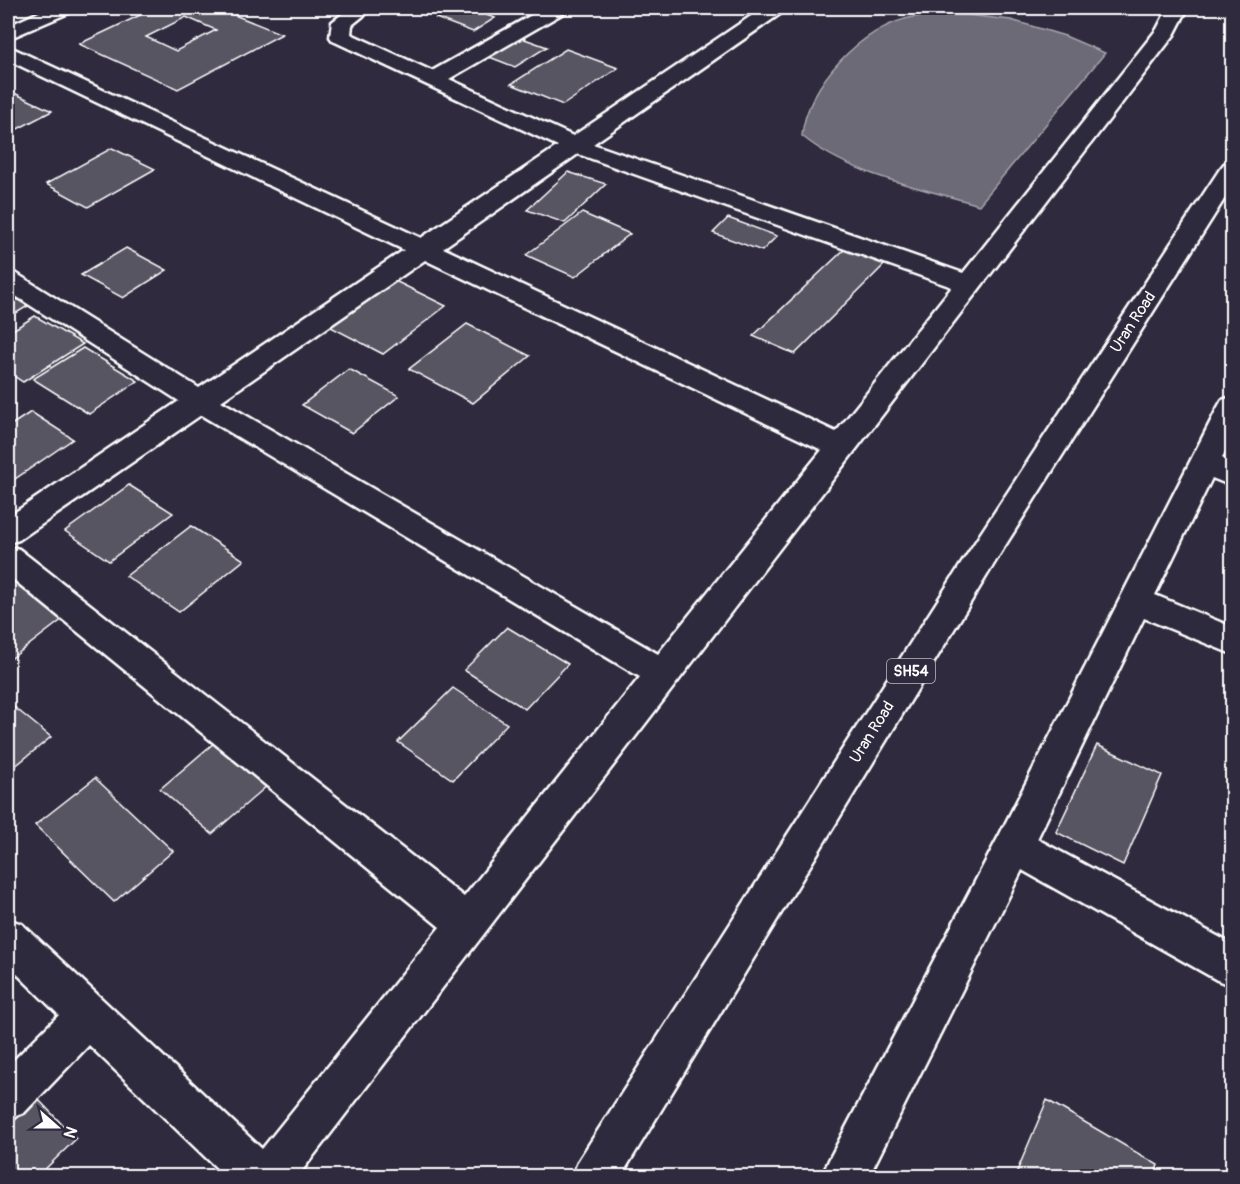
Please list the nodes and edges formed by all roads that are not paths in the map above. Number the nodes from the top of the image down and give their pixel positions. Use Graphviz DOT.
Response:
graph roads {
  1 [pos="64,8"];
  2 [pos="363,8"];
  3 [pos="558,8"];
  4 [pos="776,8"];
  5 [pos="1178,8"];
  6 [pos="8,33"];
  7 [pos="8,52"];
  8 [pos="432,80"];
  9 [pos="574,145"];
  10 [pos="1233,169"];
  11 [pos="423,248"];
  12 [pos="8,280"];
  13 [pos="970,284"];
  14 [pos="199,401"];
  15 [pos="1233,406"];
  16 [pos="842,447"];
  17 [pos="1218,469"];
  18 [pos="8,532"];
  19 [pos="8,558"];
  20 [pos="1135,600"];
  21 [pos="1233,641"];
  22 [pos="664,674"];
  23 [pos="1014,846"];
  24 [pos="467,924"];
  25 [pos="8,938"];
  26 [pos="1233,966"];
  27 [pos="88,1016"];
  28 [pos="8,1097"];
  29 [pos="257,1176"];
  30 [pos="270,1176"];
  31 [pos="595,1176"];
  32 [pos="845,1176"];
  1 -- 6 [label="street"];
  2 -- 8 [label="street"];
  3 -- 8 [label="street"];
  4 -- 9 [label="street"];
  5 -- 13 [label="street"];
  7 -- 11 [label="street"];
  8 -- 9 [label="street"];
  9 -- 11 [label="street"];
  9 -- 13 [label="street"];
  10 -- 31 [label="street, Uran Road / SH54"];
  11 -- 14 [label="street"];
  11 -- 16 [label="street"];
  12 -- 14 [label="street"];
  13 -- 16 [label="street"];
  14 -- 18 [label="street"];
  14 -- 22 [label="street"];
  15 -- 17 [label="street"];
  16 -- 22 [label="street"];
  17 -- 20 [label="street"];
  19 -- 24 [label="street"];
  20 -- 21 [label="street"];
  20 -- 23 [label="street"];
  22 -- 24 [label="street"];
  23 -- 26 [label="street"];
  23 -- 32 [label="street"];
  24 -- 30 [label="street"];
  25 -- 27 [label="street"];
  27 -- 28 [label="street"];
  27 -- 29 [label="street"];
}
